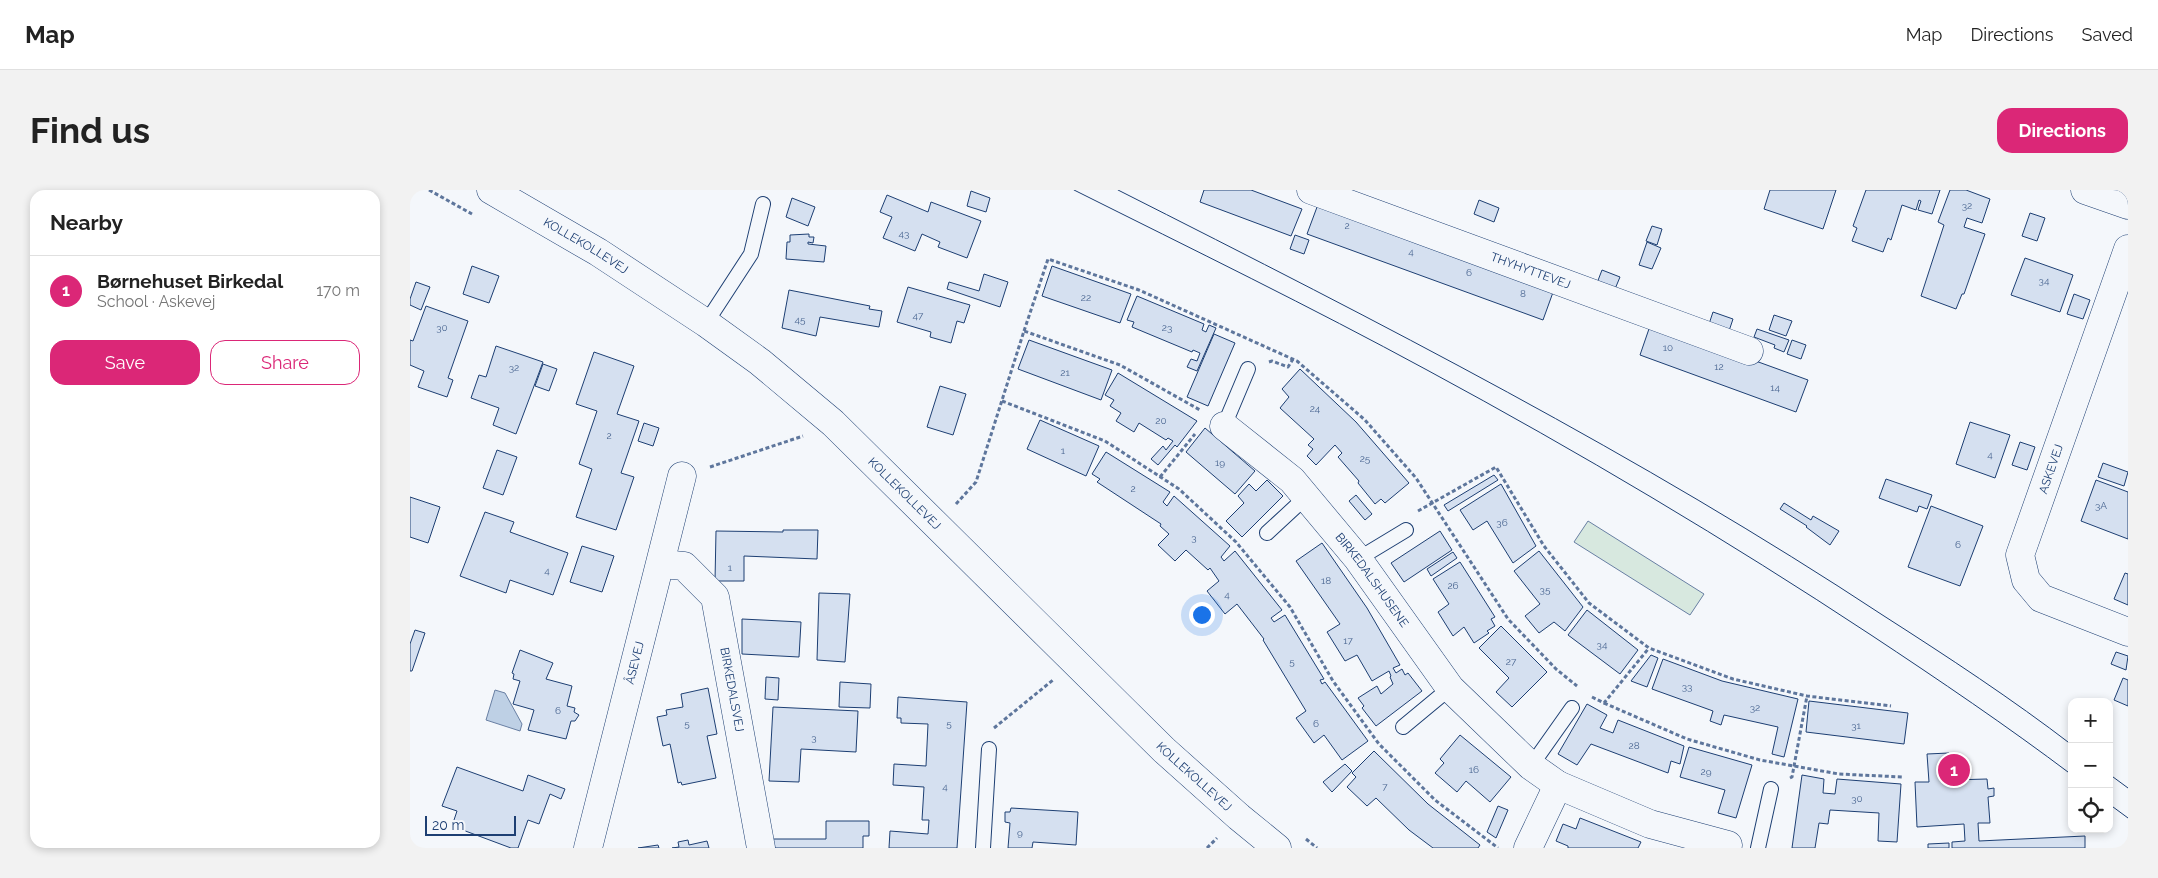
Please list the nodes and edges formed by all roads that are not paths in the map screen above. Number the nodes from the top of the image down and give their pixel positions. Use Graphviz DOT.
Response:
graph roads {
  1 [pos="491,190"];
  2 [pos="1311,190"];
  3 [pos="2085,190"];
  4 [pos="763,204"];
  5 [pos="2128,205"];
  6 [pos="2128,249"];
  7 [pos="706,323"];
  8 [pos="1749,351"];
  9 [pos="1248,369"];
  10 [pos="1217,421"];
  11 [pos="682,476"];
  12 [pos="1306,497"];
  13 [pos="1406,530"];
  14 [pos="1267,533"];
  15 [pos="1358,559"];
  16 [pos="661,564"];
  17 [pos="2128,632"];
  18 [pos="1450,688"];
  19 [pos="1572,708"];
  20 [pos="1403,727"];
  21 [pos="989,749"];
  22 [pos="1531,766"];
  23 [pos="1558,785"];
  24 [pos="1771,789"];
  25 [pos="1684,841"];
  26 [pos="1734,847"];
  27 [pos="588,848"];
  28 [pos="761,848"];
  29 [pos="983,848"];
  30 [pos="1277,848"];
  31 [pos="1528,848"];
  32 [pos="1758,848"];
  1 -- 7 [label="street, KOLLEKOLLEVEJ"];
  2 -- 8 [label="street, THYHYTTEVEJ"];
  3 -- 5 [label="street"];
  4 -- 7 [label="lane"];
  6 -- 17 [label="street, ASKEVEJ"];
  7 -- 30 [label="street, KOLLEKOLLEVEJ"];
  9 -- 10 [label="lane"];
  10 -- 12 [label="street, BIRKEDALSHUSENE"];
  11 -- 16 [label="street, ÅSEVEJ"];
  12 -- 14 [label="lane"];
  12 -- 15 [label="street, BIRKEDALSHUSENE"];
  13 -- 15 [label="lane"];
  15 -- 18 [label="street, BIRKEDALSHUSENE"];
  16 -- 27 [label="street, ÅSEVEJ"];
  16 -- 28 [label="street, BIRKEDALSVEJ"];
  18 -- 20 [label="lane"];
  18 -- 22 [label="street, BIRKEDALSHUSENE"];
  19 -- 22 [label="lane"];
  21 -- 29 [label="lane"];
  22 -- 23 [label="street, BIRKEDALSHUSENE"];
  23 -- 25 [label="street, BIRKEDALSHUSENE"];
  23 -- 31 [label="street"];
  24 -- 32 [label="lane"];
  25 -- 26 [label="street, BIRKEDALSHUSENE"];
}
